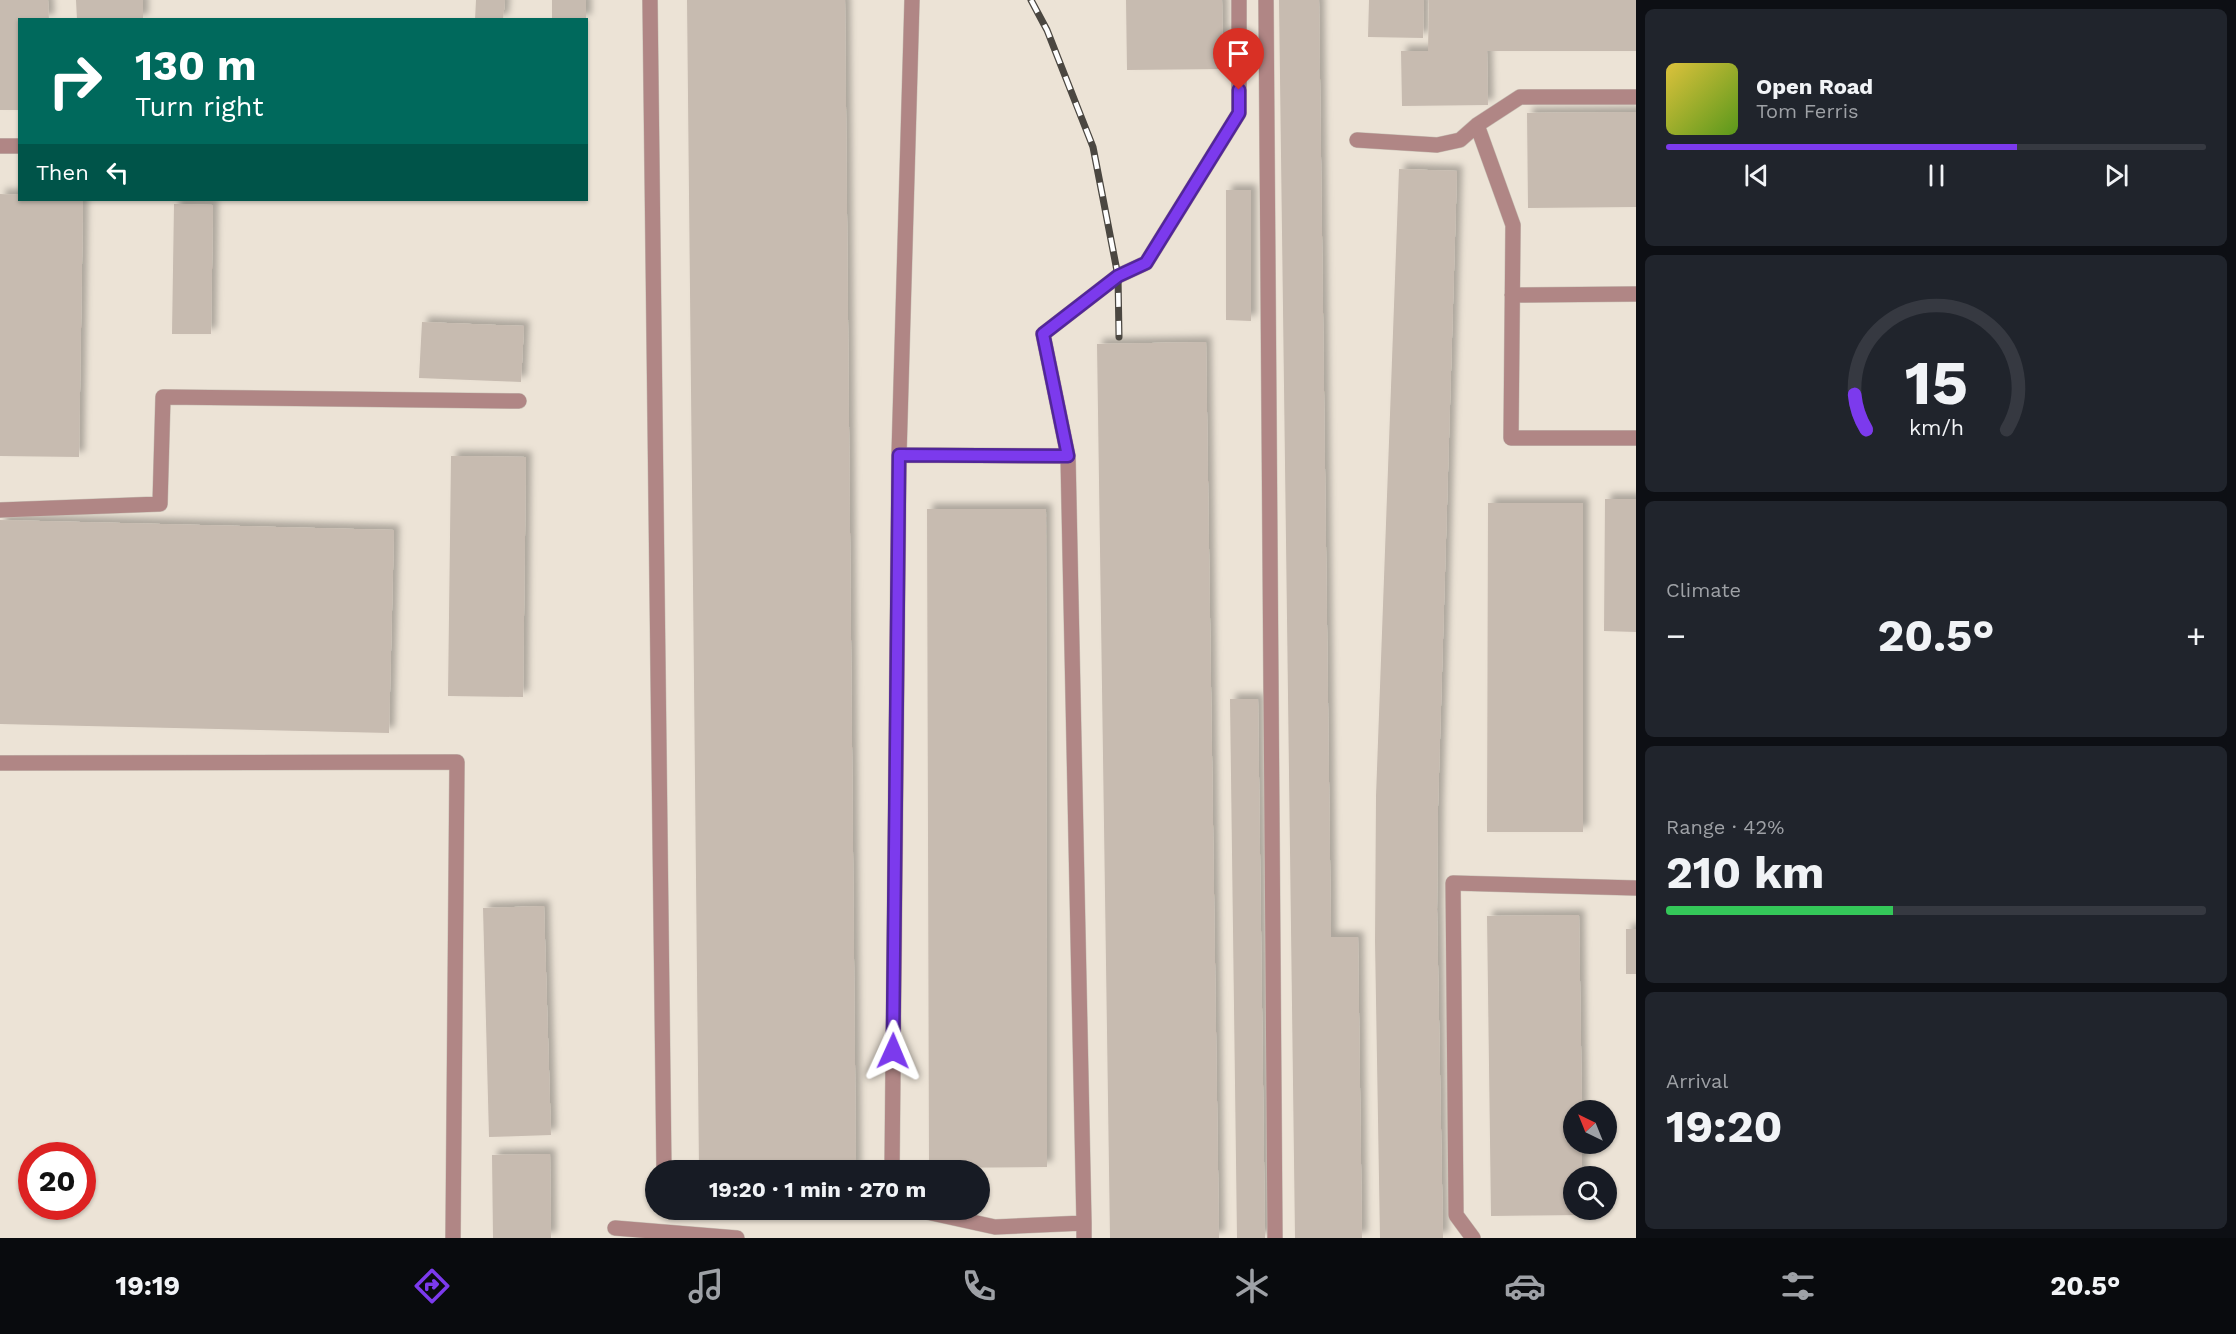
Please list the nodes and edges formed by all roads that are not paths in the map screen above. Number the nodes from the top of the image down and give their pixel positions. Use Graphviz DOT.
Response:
graph roads {
  1 [pos="650,0"];
  2 [pos="912,0"];
  3 [pos="1239,0"];
  4 [pos="1266,0"];
  5 [pos="1636,97"];
  6 [pos="1478,125"];
  7 [pos="1357,140"];
  8 [pos="0,146"];
  9 [pos="18,146"];
  10 [pos="1636,294"];
  11 [pos="1512,295"];
  12 [pos="519,401"];
  13 [pos="1636,438"];
  14 [pos="899,455"];
  15 [pos="1068,456"];
  16 [pos="0,510"];
  17 [pos="0,763"];
  18 [pos="1636,888"];
  19 [pos="664,1160"];
  20 [pos="892,1160"];
  21 [pos="963,1220"];
  22 [pos="615,1228"];
  23 [pos="1084,1230"];
  24 [pos="453,1238"];
  25 [pos="737,1238"];
  26 [pos="1275,1238"];
  27 [pos="1473,1238"];
  1 -- 19 [label="lane"];
  2 -- 14 [label="lane"];
  3 -- 15 [label="lane"];
  4 -- 26 [label="lane"];
  5 -- 6 [label="lane"];
  6 -- 7 [label="lane"];
  6 -- 11 [label="lane"];
  8 -- 9 [label="lane"];
  10 -- 11 [label="lane"];
  11 -- 13 [label="lane"];
  12 -- 16 [label="lane"];
  14 -- 15 [label="lane"];
  14 -- 20 [label="lane"];
  15 -- 23 [label="lane"];
  17 -- 24 [label="lane"];
  18 -- 27 [label="lane"];
  21 -- 23 [label="lane"];
  22 -- 25 [label="lane"];
}
